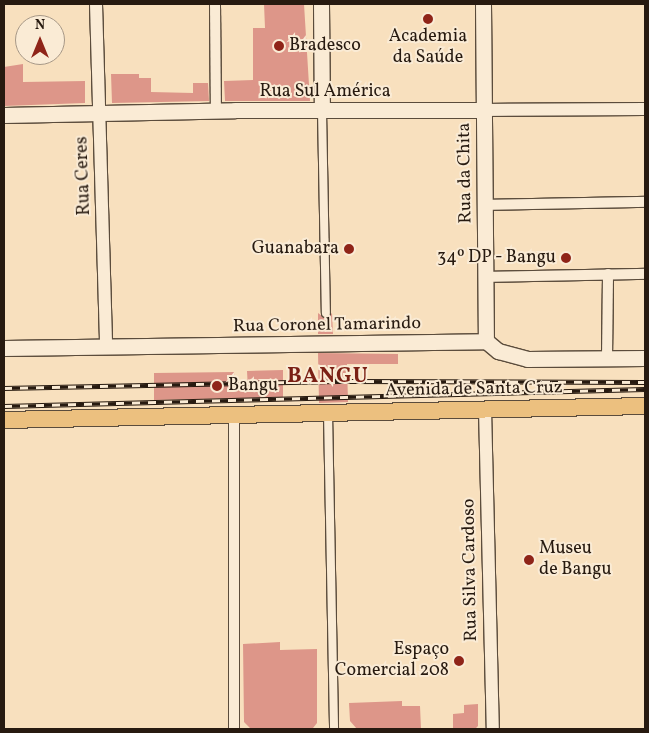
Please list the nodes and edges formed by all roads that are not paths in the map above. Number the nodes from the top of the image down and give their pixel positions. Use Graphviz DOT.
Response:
graph roads {
  1 [pos="96,4"];
  2 [pos="214,4"];
  3 [pos="320,4"];
  4 [pos="483,4"];
  5 [pos="645,109"];
  6 [pos="216,110"];
  7 [pos="484,110"];
  8 [pos="99,111"];
  9 [pos="322,111"];
  10 [pos="4,115"];
  11 [pos="645,202"];
  12 [pos="485,205"];
  13 [pos="608,274"];
  14 [pos="645,274"];
  15 [pos="486,277"];
  16 [pos="326,313"];
  17 [pos="486,341"];
  18 [pos="4,348"];
  19 [pos="106,348"];
  20 [pos="608,358"];
  21 [pos="645,358"];
  22 [pos="645,406"];
  23 [pos="485,409"];
  24 [pos="328,413"];
  25 [pos="234,414"];
  26 [pos="4,420"];
  27 [pos="234,729"];
  28 [pos="334,729"];
  29 [pos="493,729"];
  1 -- 8 [label="street, Rua Ceres"];
  2 -- 6 [label="street"];
  3 -- 9 [label="main road"];
  4 -- 7 [label="main road, Rua da Chita"];
  5 -- 7 [label="street, Rua Sul América"];
  6 -- 8 [label="main road, Rua Sul América"];
  6 -- 9 [label="main road, Rua Sul América"];
  7 -- 9 [label="main road, Rua Sul América"];
  7 -- 12 [label="main road, Rua da Chita"];
  8 -- 10 [label="main road, Rua Sul América"];
  8 -- 19 [label="street, Rua Ceres"];
  9 -- 16 [label="street"];
  11 -- 12 [label="street"];
  12 -- 15 [label="main road, Rua da Chita"];
  13 -- 14 [label="street"];
  13 -- 15 [label="street"];
  13 -- 20 [label="street"];
  15 -- 17 [label="main road, Rua da Chita"];
  17 -- 19 [label="main road, Rua Coronel Tamarindo"];
  17 -- 20 [label="main road"];
  18 -- 19 [label="main road, Rua Coronel Tamarindo"];
  20 -- 21 [label="main road"];
  22 -- 23 [label="main road, Avenida de Santa Cruz"];
  23 -- 24 [label="main road, Avenida de Santa Cruz"];
  23 -- 29 [label="street, Rua Silva Cardoso"];
  24 -- 25 [label="main road, Avenida de Santa Cruz"];
  24 -- 28 [label="street"];
  25 -- 26 [label="main road, Avenida de Santa Cruz"];
  25 -- 27 [label="street"];
}
